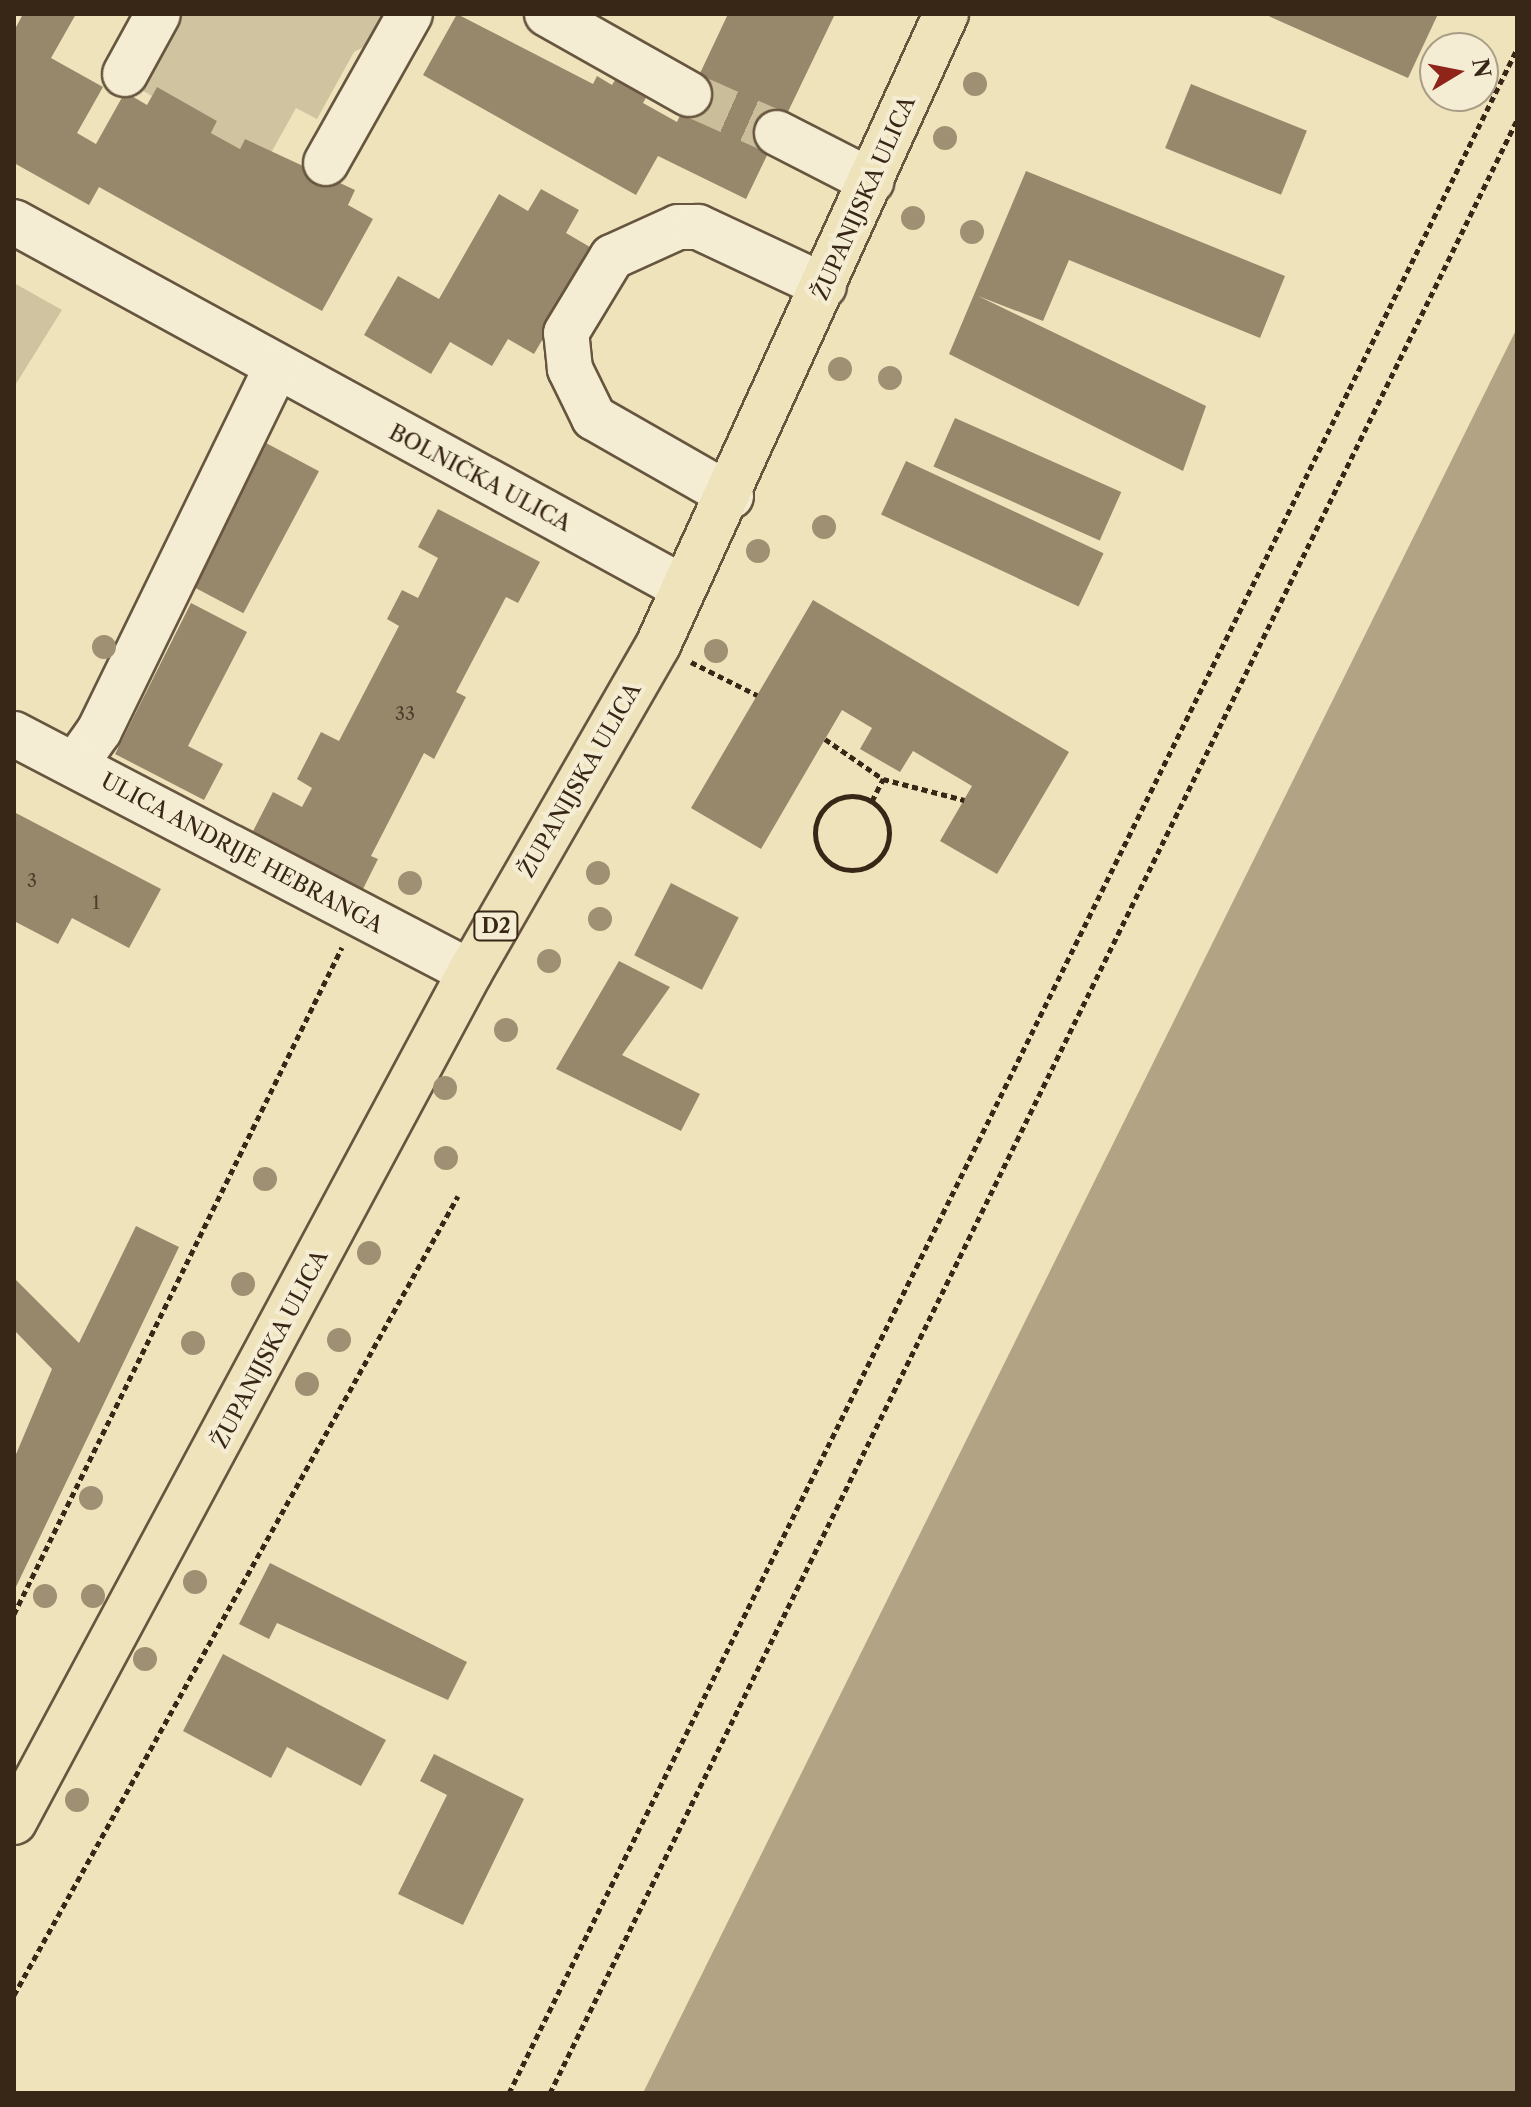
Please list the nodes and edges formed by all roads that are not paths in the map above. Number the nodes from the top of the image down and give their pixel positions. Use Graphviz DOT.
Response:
graph roads {
  1 [pos="158,14"];
  2 [pos="410,14"];
  3 [pos="547,14"];
  4 [pos="946,14"];
  5 [pos="125,74"];
  6 [pos="689,94"];
  7 [pos="777,133"];
  8 [pos="326,163"];
  9 [pos="871,181"];
  10 [pos="14,222"];
  11 [pos="824,286"];
  12 [pos="276,368"];
  13 [pos="731,496"];
  14 [pos="684,588"];
  15 [pos="14,734"];
  16 [pos="75,765"];
  17 [pos="470,972"];
  18 [pos="14,1822"];
  1 -- 5 [label="street"];
  2 -- 8 [label="street"];
  3 -- 6 [label="street"];
  4 -- 9 [label="main road, ŽUPANIJSKA ULICA / D2"];
  7 -- 9 [label="street"];
  9 -- 11 [label="main road, ŽUPANIJSKA ULICA / D2"];
  10 -- 12 [label="street, BOLNIČKA ULICA"];
  11 -- 13 [label="main road, ŽUPANIJSKA ULICA / D2"];
  11 -- 13 [label="street"];
  12 -- 14 [label="street, BOLNIČKA ULICA"];
  12 -- 16 [label="street"];
  13 -- 14 [label="main road, ŽUPANIJSKA ULICA / D2"];
  14 -- 17 [label="main road, ŽUPANIJSKA ULICA / D2"];
  15 -- 16 [label="street, ULICA ANDRIJE HEBRANGA"];
  16 -- 17 [label="street, ULICA ANDRIJE HEBRANGA"];
  17 -- 18 [label="main road, ŽUPANIJSKA ULICA / D2"];
}
